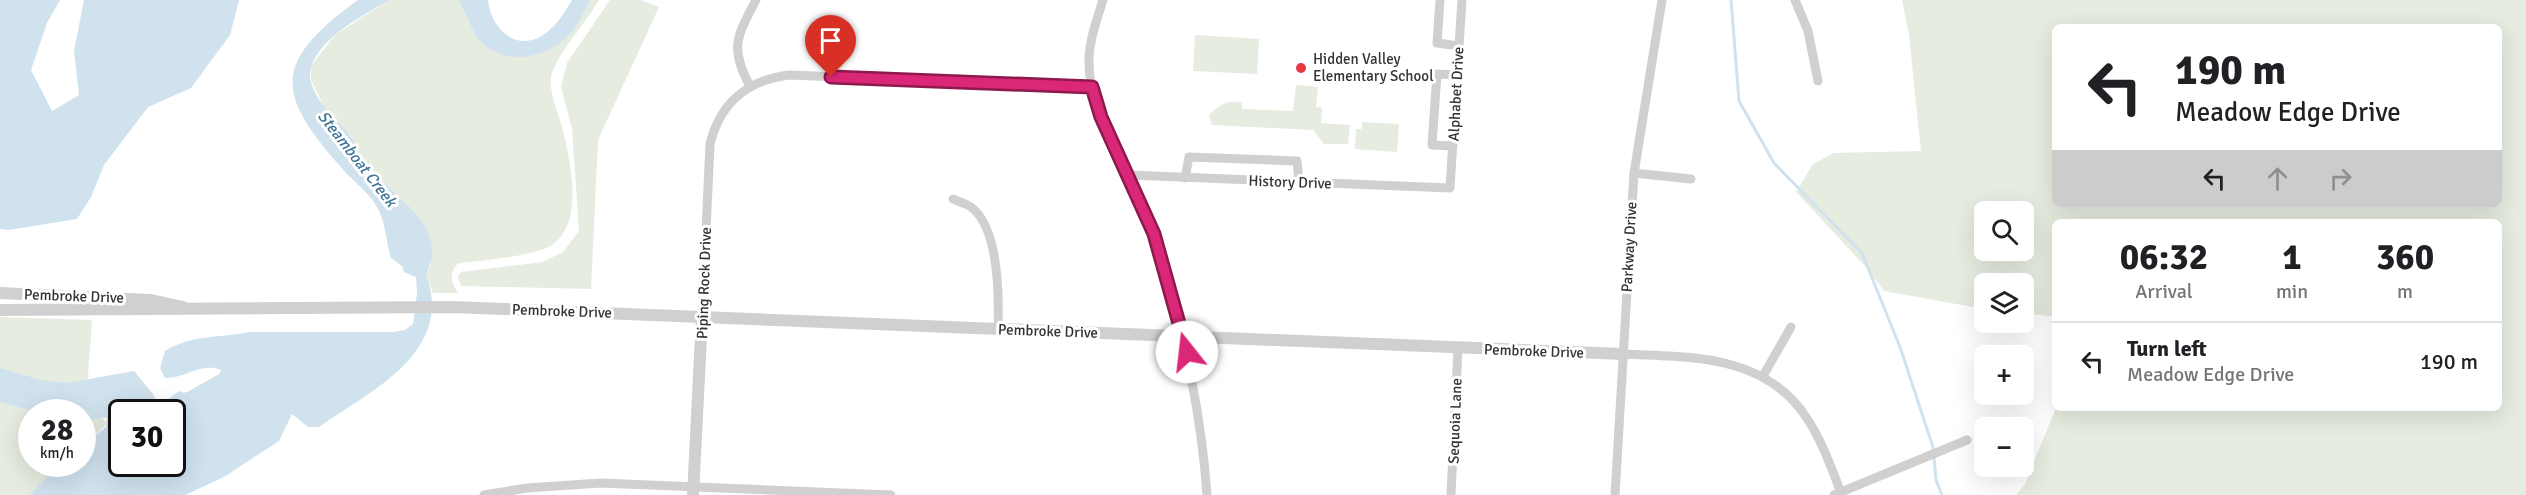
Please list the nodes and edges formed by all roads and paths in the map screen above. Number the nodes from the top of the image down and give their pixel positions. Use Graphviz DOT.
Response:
graph roads {
  1 [pos="756,0"];
  2 [pos="1103,0"];
  3 [pos="1440,0"];
  4 [pos="1462,0"];
  5 [pos="1662,0"];
  6 [pos="1795,0"];
  7 [pos="1459,46"];
  8 [pos="1457,75"];
  9 [pos="1818,81"];
  10 [pos="750,86"];
  11 [pos="1092,87"];
  12 [pos="1453,146"];
  13 [pos="1634,173"];
  14 [pos="1129,175"];
  15 [pos="1185,178"];
  16 [pos="1690,179"];
  17 [pos="1299,182"];
  18 [pos="1450,188"];
  19 [pos="953,199"];
  20 [pos="0,293"];
  21 [pos="184,308"];
  22 [pos="0,310"];
  23 [pos="702,317"];
  24 [pos="1791,327"];
  25 [pos="998,329"];
  26 [pos="1184,337"];
  27 [pos="1458,348"];
  28 [pos="1623,354"];
  29 [pos="1763,376"];
  30 [pos="1967,440"];
  31 [pos="693,491"];
  32 [pos="502,493"];
  33 [pos="864,494"];
  34 [pos="1839,494"];
  35 [pos="484,495"];
  36 [pos="891,495"];
  37 [pos="1208,495"];
  38 [pos="1451,495"];
  39 [pos="1615,495"];
  1 -- 10 [label="street"];
  2 -- 11 [label="street"];
  3 -- 7 [label="street"];
  4 -- 7 [label="street, Alphabet Drive"];
  5 -- 13 [label="street, Parkway Drive"];
  6 -- 9 [label="street"];
  7 -- 8 [label="street, Alphabet Drive"];
  8 -- 12 [label="street, Alphabet Drive"];
  8 -- 12 [label="street"];
  10 -- 11 [label="street"];
  10 -- 23 [label="street, Piping Rock Drive"];
  11 -- 14 [label="street"];
  12 -- 18 [label="street, Alphabet Drive"];
  13 -- 16 [label="street"];
  13 -- 28 [label="street, Parkway Drive"];
  14 -- 15 [label="street, History Drive"];
  14 -- 26 [label="street"];
  15 -- 17 [label="street, History Drive"];
  15 -- 17 [label="street"];
  17 -- 18 [label="street, History Drive"];
  19 -- 25 [label="street"];
  20 -- 21 [label="street, Pembroke Drive"];
  21 -- 22 [label="street, Pembroke Drive"];
  21 -- 23 [label="street, Pembroke Drive"];
  23 -- 25 [label="street, Pembroke Drive"];
  23 -- 31 [label="street, Piping Rock Drive"];
  24 -- 29 [label="street"];
  25 -- 26 [label="street, Pembroke Drive"];
  26 -- 27 [label="street, Pembroke Drive"];
  26 -- 37 [label="street"];
  27 -- 28 [label="street, Pembroke Drive"];
  27 -- 38 [label="street, Sequoia Lane"];
  28 -- 29 [label="street, Pembroke Drive"];
  28 -- 39 [label="street, Parkway Drive"];
  29 -- 34 [label="street, Pembroke Drive"];
  30 -- 34 [label="street"];
  31 -- 32 [label="street"];
  31 -- 33 [label="street"];
  32 -- 35 [label="street"];
  33 -- 36 [label="street"];
}
